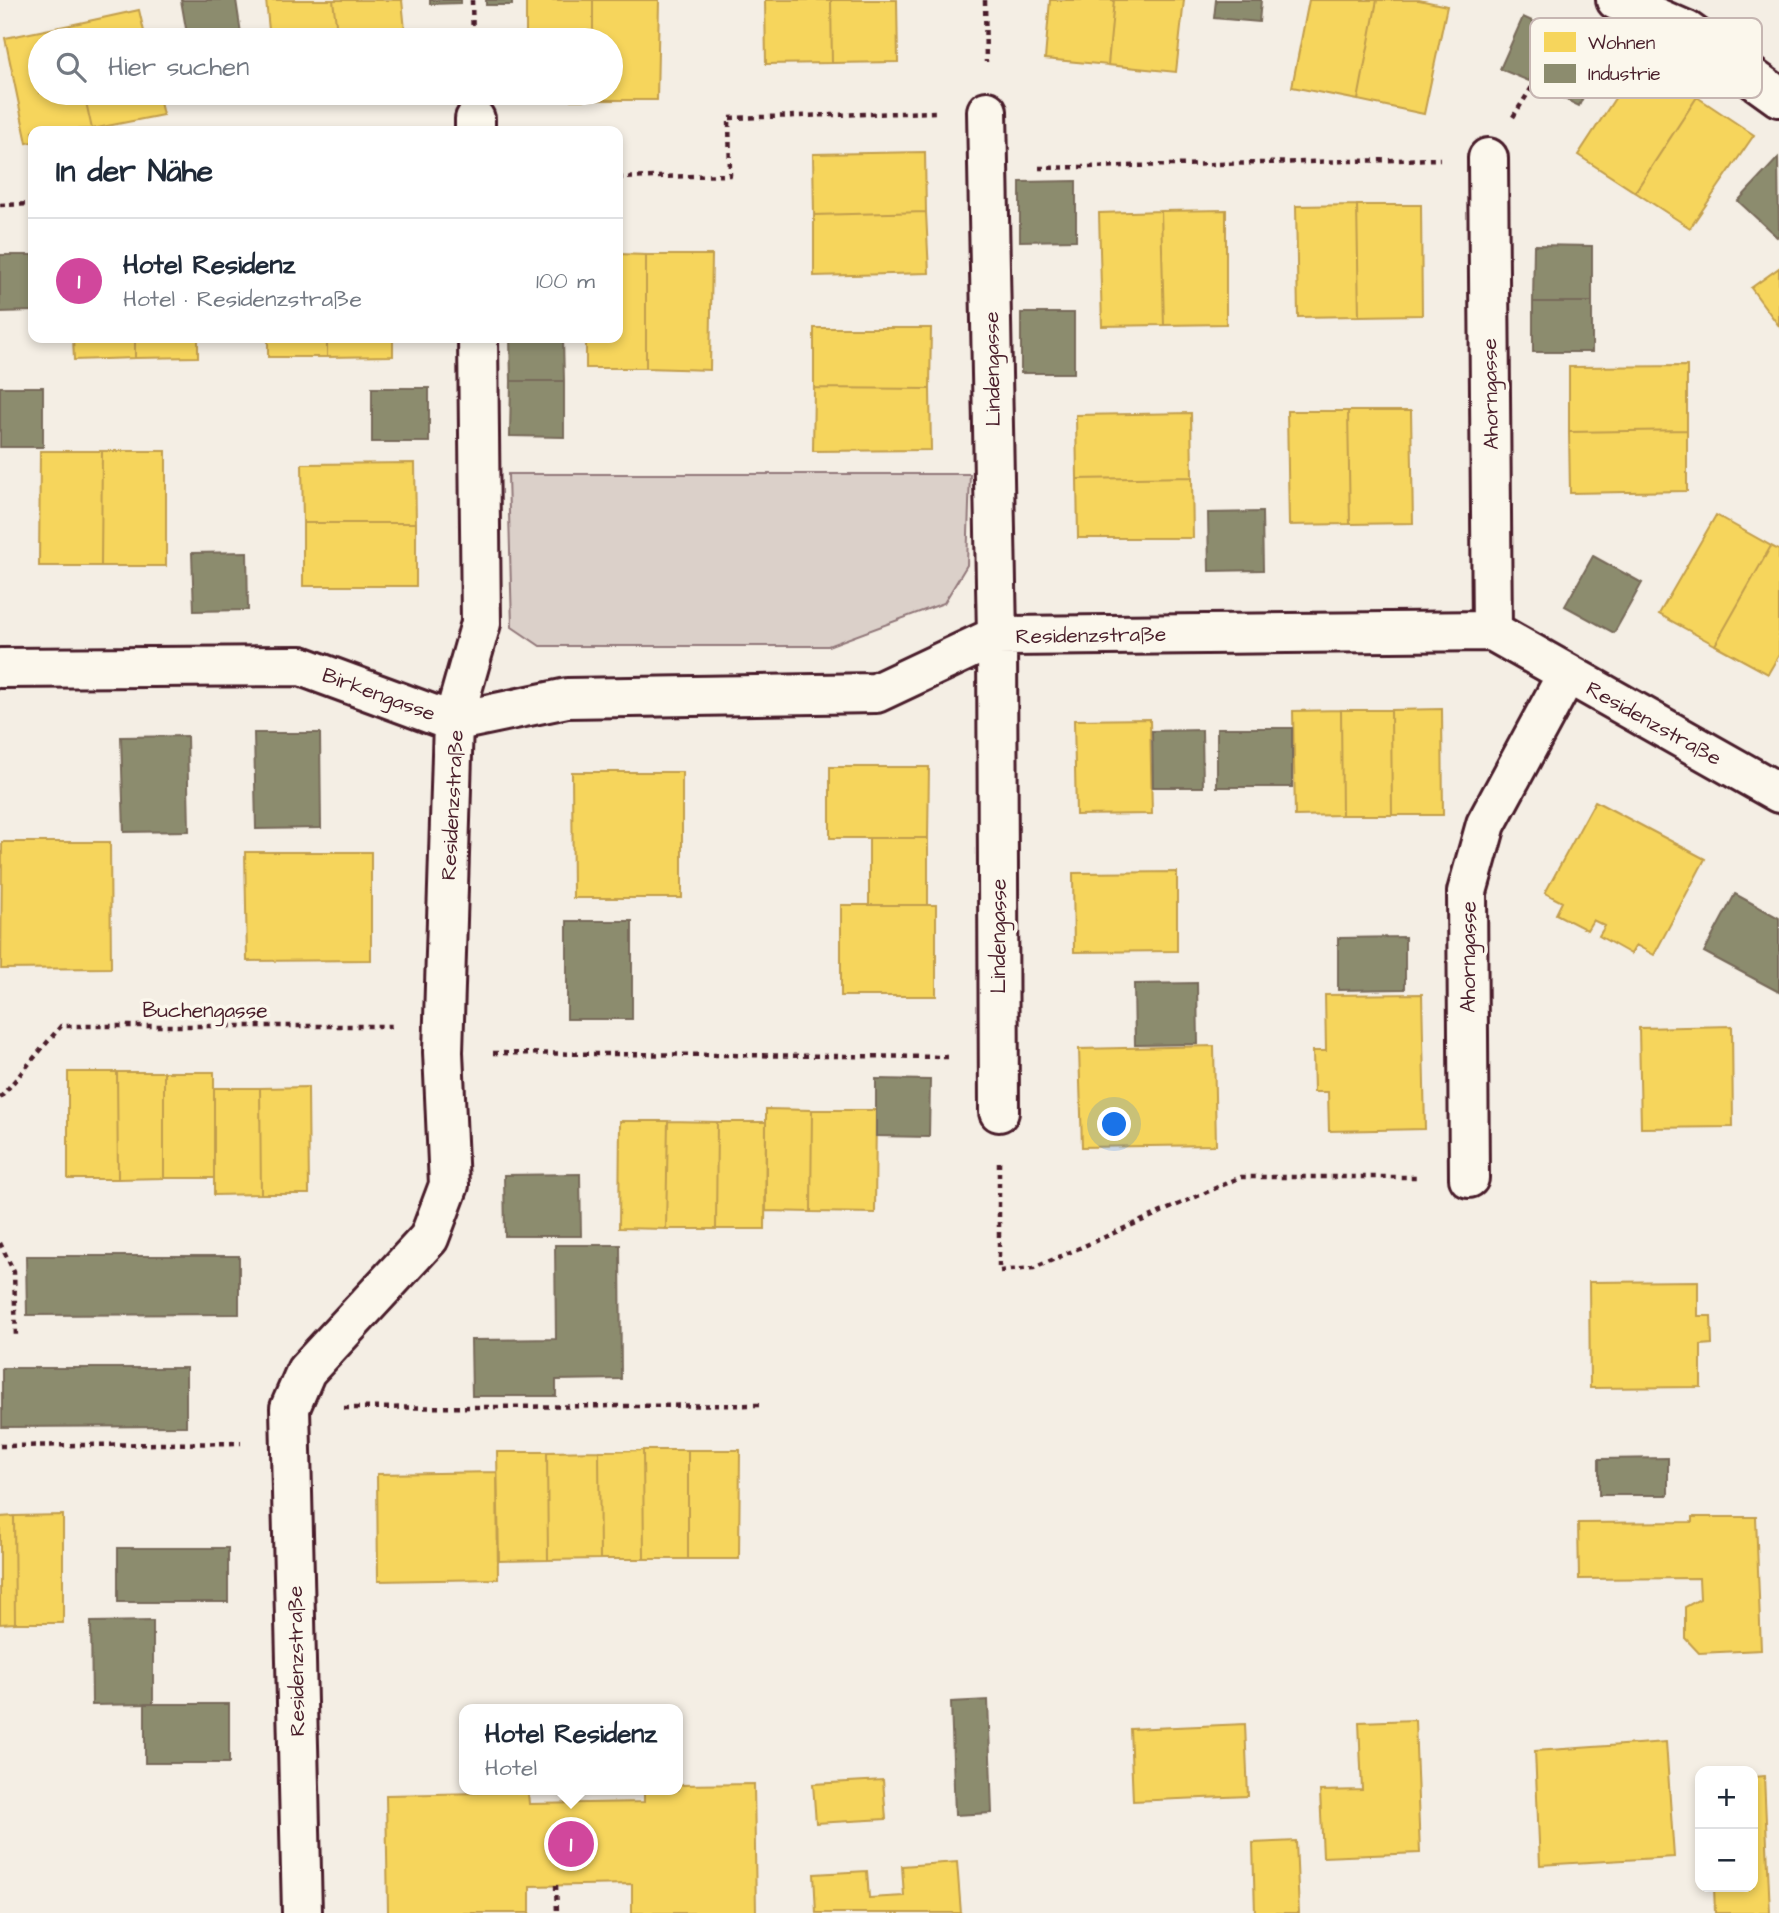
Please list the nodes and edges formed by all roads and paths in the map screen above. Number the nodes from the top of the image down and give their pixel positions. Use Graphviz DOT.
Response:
graph roads {
  1 [pos="472,0"];
  2 [pos="985,0"];
  3 [pos="1616,0"];
  4 [pos="1657,18"];
  5 [pos="473,28"];
  6 [pos="1762,85"];
  7 [pos="1530,90"];
  8 [pos="1779,97"];
  9 [pos="987,111"];
  10 [pos="1488,158"];
  11 [pos="989,169"];
  12 [pos="623,177"];
  13 [pos="28,204"];
  14 [pos="0,205"];
  15 [pos="478,343"];
  16 [pos="1492,631"];
  17 [pos="997,636"];
  18 [pos="0,668"];
  19 [pos="1567,674"];
  20 [pos="453,722"];
  21 [pos="1779,793"];
  22 [pos="443,1039"];
  23 [pos="999,1058"];
  24 [pos="0,1098"];
  25 [pos="999,1112"];
  26 [pos="1469,1178"];
  27 [pos="0,1243"];
  28 [pos="16,1338"];
  29 [pos="763,1405"];
  30 [pos="290,1425"];
  31 [pos="0,1446"];
  32 [pos="556,1885"];
  33 [pos="302,1913"];
  34 [pos="557,1913"];
  1 -- 5 [label="path"];
  2 -- 9 [label="path"];
  3 -- 4 [label="street"];
  6 -- 8 [label="street"];
  7 -- 10 [label="path"];
  9 -- 11 [label="street, Lindengasse"];
  9 -- 12 [label="path"];
  10 -- 11 [label="path"];
  10 -- 16 [label="street, Ahorngasse"];
  11 -- 17 [label="street, Lindengasse"];
  13 -- 14 [label="path"];
  15 -- 20 [label="street, Birkengasse"];
  16 -- 17 [label="street, Residenzstraße"];
  16 -- 19 [label="street, Residenzstraße"];
  17 -- 20 [label="street, Residenzstraße"];
  17 -- 23 [label="street, Lindengasse"];
  18 -- 20 [label="street, Birkengasse"];
  19 -- 21 [label="street, Residenzstraße"];
  19 -- 26 [label="street, Ahorngasse"];
  20 -- 22 [label="street, Residenzstraße"];
  22 -- 23 [label="path"];
  22 -- 24 [label="path, Buchengasse"];
  22 -- 30 [label="street, Residenzstraße"];
  23 -- 25 [label="street, Lindengasse"];
  25 -- 26 [label="path"];
  27 -- 28 [label="path"];
  29 -- 30 [label="path"];
  30 -- 31 [label="path"];
  30 -- 33 [label="street, Residenzstraße"];
  32 -- 34 [label="path"];
}
